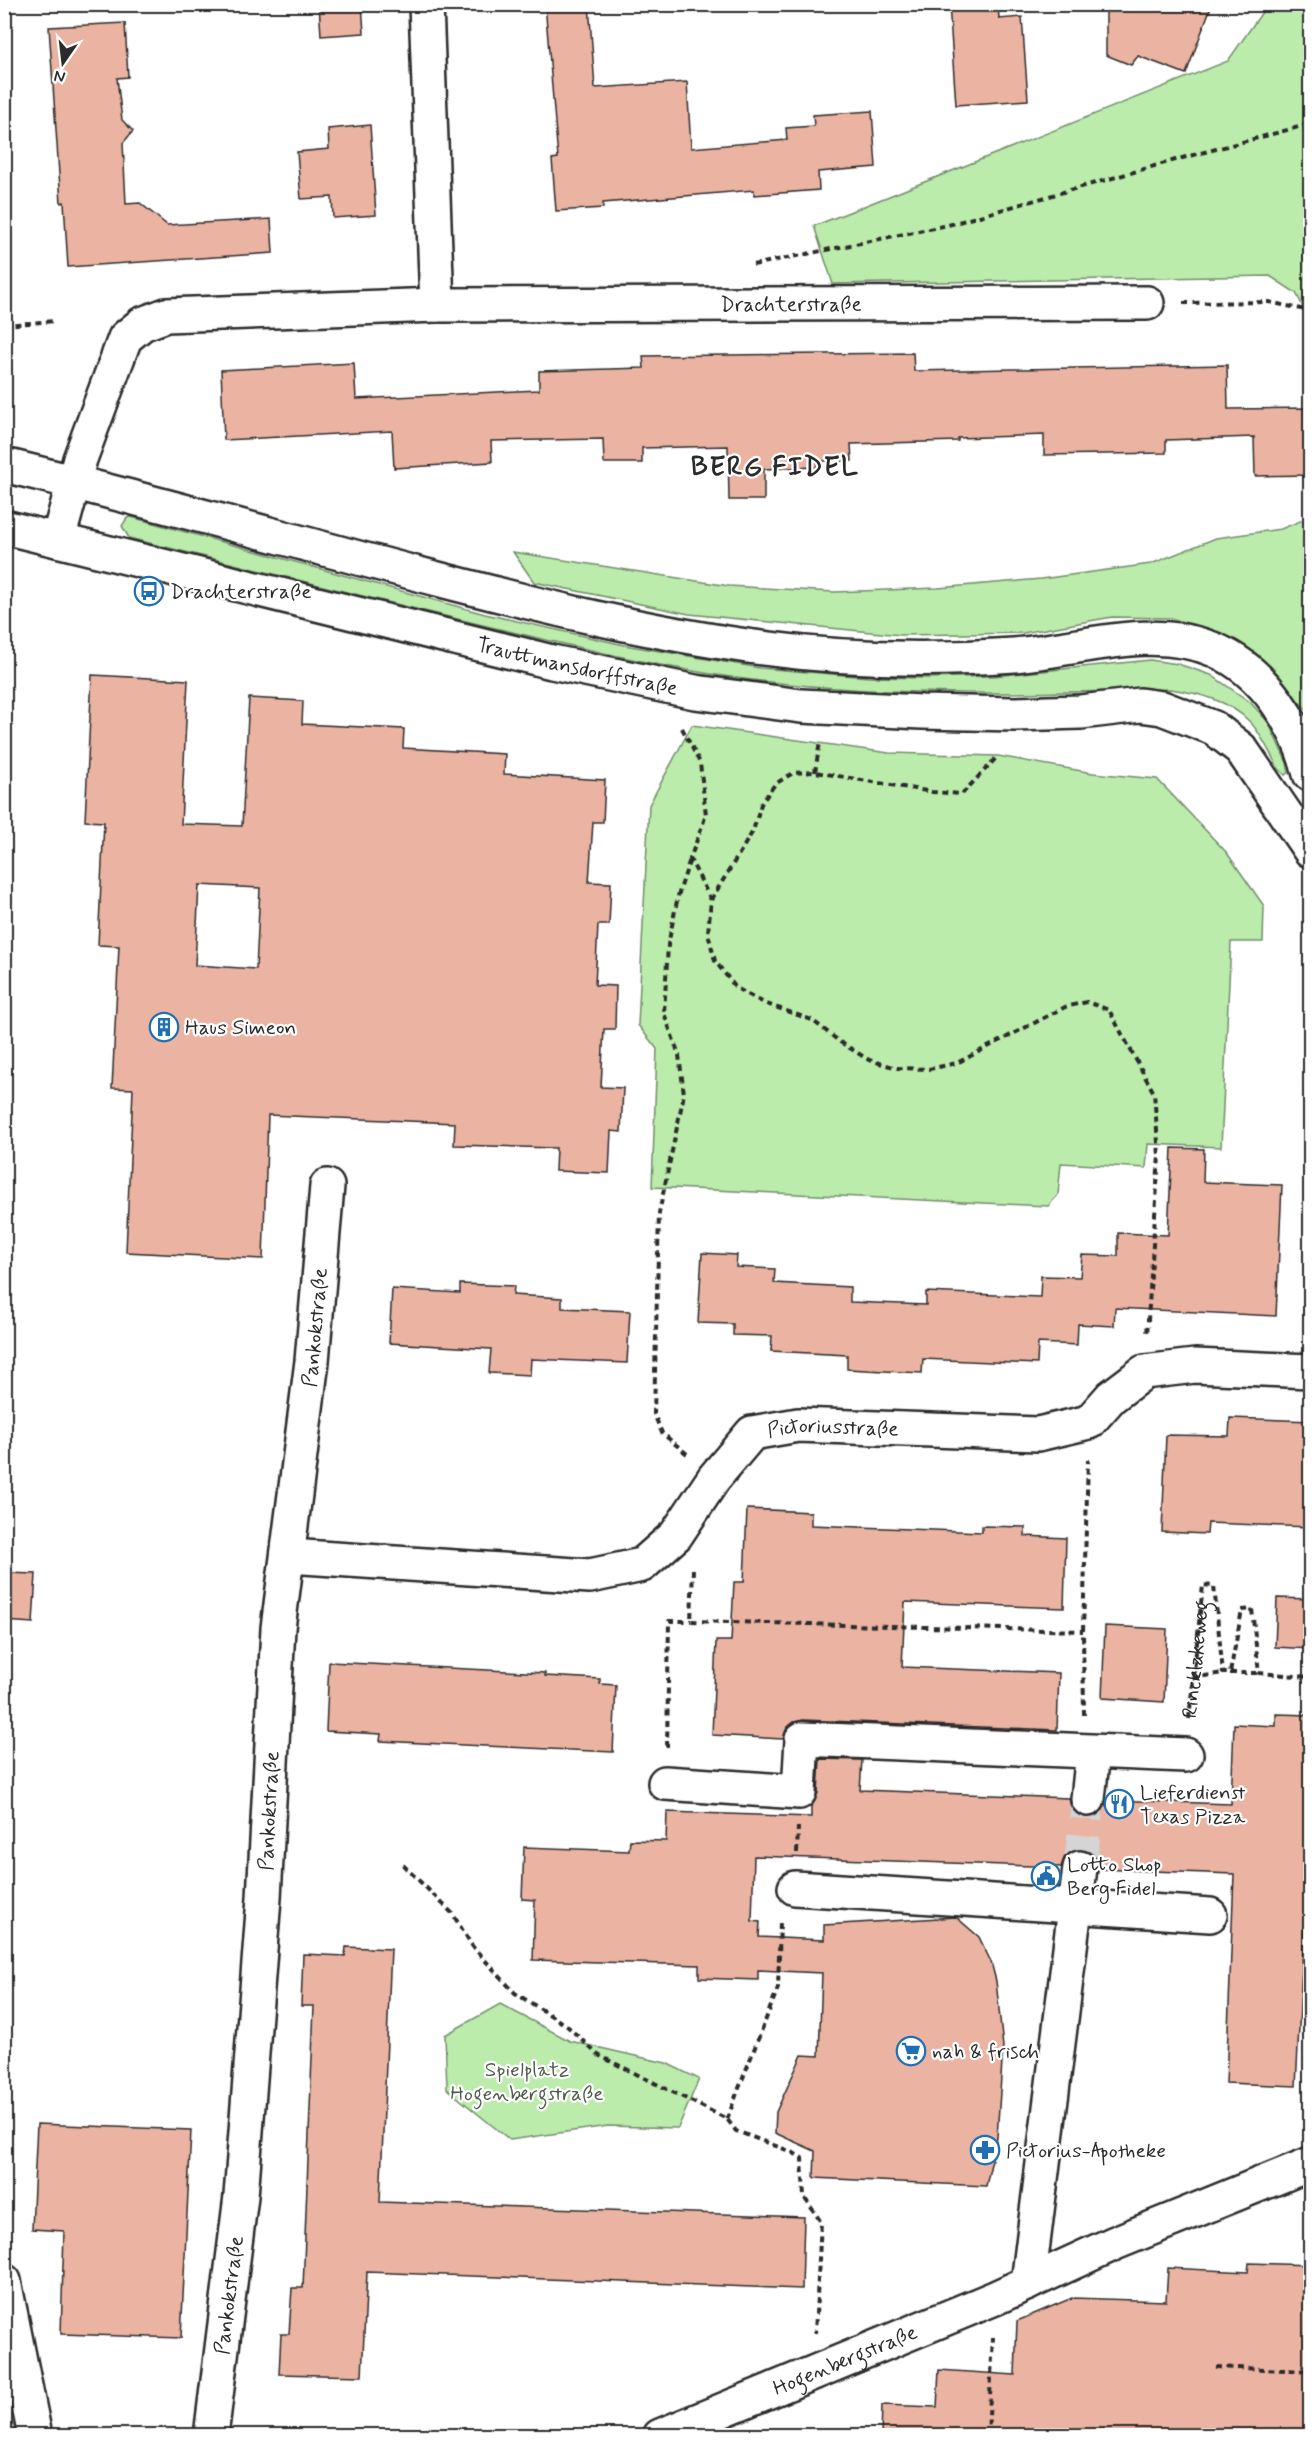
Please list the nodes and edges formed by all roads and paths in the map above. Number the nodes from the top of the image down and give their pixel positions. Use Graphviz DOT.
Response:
graph roads {
  1 [pos="426,4"];
  2 [pos="1311,124"];
  3 [pos="725,303"];
  4 [pos="1147,303"];
  5 [pos="437,305"];
  6 [pos="1311,311"];
  7 [pos="55,321"];
  8 [pos="4,325"];
  9 [pos="4,465"];
  10 [pos="73,481"];
  11 [pos="4,527"];
  12 [pos="58,540"];
  13 [pos="679,722"];
  14 [pos="820,738"];
  15 [pos="998,756"];
  16 [pos="815,772"];
  17 [pos="1311,774"];
  18 [pos="1311,850"];
  19 [pos="690,858"];
  20 [pos="711,900"];
  21 [pos="327,1186"];
  22 [pos="1311,1371"];
  23 [pos="1144,1372"];
  24 [pos="1089,1422"];
  25 [pos="714,1478"];
  26 [pos="289,1556"];
  27 [pos="693,1563"];
  28 [pos="691,1620"];
  29 [pos="1083,1631"];
  30 [pos="1083,1672"];
  31 [pos="1223,1673"];
  32 [pos="1230,1673"];
  33 [pos="1259,1673"];
  34 [pos="1311,1677"];
  35 [pos="1192,1678"];
  36 [pos="668,1732"];
  37 [pos="1093,1752"];
  38 [pos="1186,1755"];
  39 [pos="665,1784"];
  40 [pos="799,1791"];
  41 [pos="1088,1799"];
  42 [pos="403,1865"];
  43 [pos="1080,1868"];
  44 [pos="795,1888"];
  45 [pos="1074,1907"];
  46 [pos="1210,1915"];
  47 [pos="727,2119"];
  48 [pos="1311,2164"];
  49 [pos="4,2282"];
  50 [pos="1028,2283"];
  51 [pos="995,2298"];
  52 [pos="1216,2367"];
  53 [pos="1311,2371"];
  54 [pos="812,2373"];
  55 [pos="35,2436"];
  56 [pos="211,2436"];
  57 [pos="660,2436"];
  58 [pos="988,2436"];
  1 -- 5 [label="street"];
  2 -- 3 [label="path"];
  3 -- 4 [label="street, Drachterstraße"];
  3 -- 5 [label="street, Drachterstraße"];
  4 -- 6 [label="path"];
  5 -- 10 [label="street, Drachterstraße"];
  7 -- 8 [label="path"];
  9 -- 10 [label="street"];
  10 -- 12 [label="street, Drachterstraße"];
  10 -- 17 [label="street"];
  11 -- 12 [label="street, Trauttmansdorffstraße"];
  12 -- 18 [label="street, Trauttmansdorffstraße"];
  13 -- 19 [label="path"];
  14 -- 16 [label="path"];
  15 -- 16 [label="path"];
  16 -- 20 [label="path"];
  19 -- 20 [label="path"];
  19 -- 25 [label="path"];
  20 -- 23 [label="path"];
  21 -- 26 [label="street, Pankokstraße"];
  22 -- 23 [label="street"];
  23 -- 24 [label="street"];
  24 -- 25 [label="street, Pictoriusstraße"];
  24 -- 29 [label="path"];
  25 -- 26 [label="street, Pictoriusstraße"];
  26 -- 56 [label="street, Pankokstraße"];
  27 -- 28 [label="path"];
  28 -- 29 [label="path"];
  28 -- 36 [label="path"];
  29 -- 30 [label="path"];
  31 -- 32 [label="path, Rincklakeweg"];
  31 -- 35 [label="path"];
  31 -- 35 [label="path, Rincklakeweg"];
  32 -- 33 [label="path"];
  32 -- 33 [label="path, Rincklakeweg"];
  33 -- 34 [label="path"];
  35 -- 38 [label="path, Rincklakeweg"];
  37 -- 38 [label="street"];
  37 -- 40 [label="street"];
  37 -- 41 [label="street"];
  39 -- 40 [label="street"];
  40 -- 44 [label="path"];
  42 -- 47 [label="path"];
  43 -- 45 [label="street"];
  44 -- 45 [label="street"];
  44 -- 47 [label="path"];
  45 -- 46 [label="street"];
  45 -- 50 [label="street"];
  47 -- 54 [label="path"];
  48 -- 50 [label="street, Hogenbergstraße"];
  49 -- 55 [label="street"];
  50 -- 51 [label="street, Hogenbergstraße"];
  51 -- 54 [label="street, Hogenbergstraße"];
  51 -- 58 [label="path"];
  52 -- 53 [label="path"];
  54 -- 57 [label="street, Hogenbergstraße"];
}
